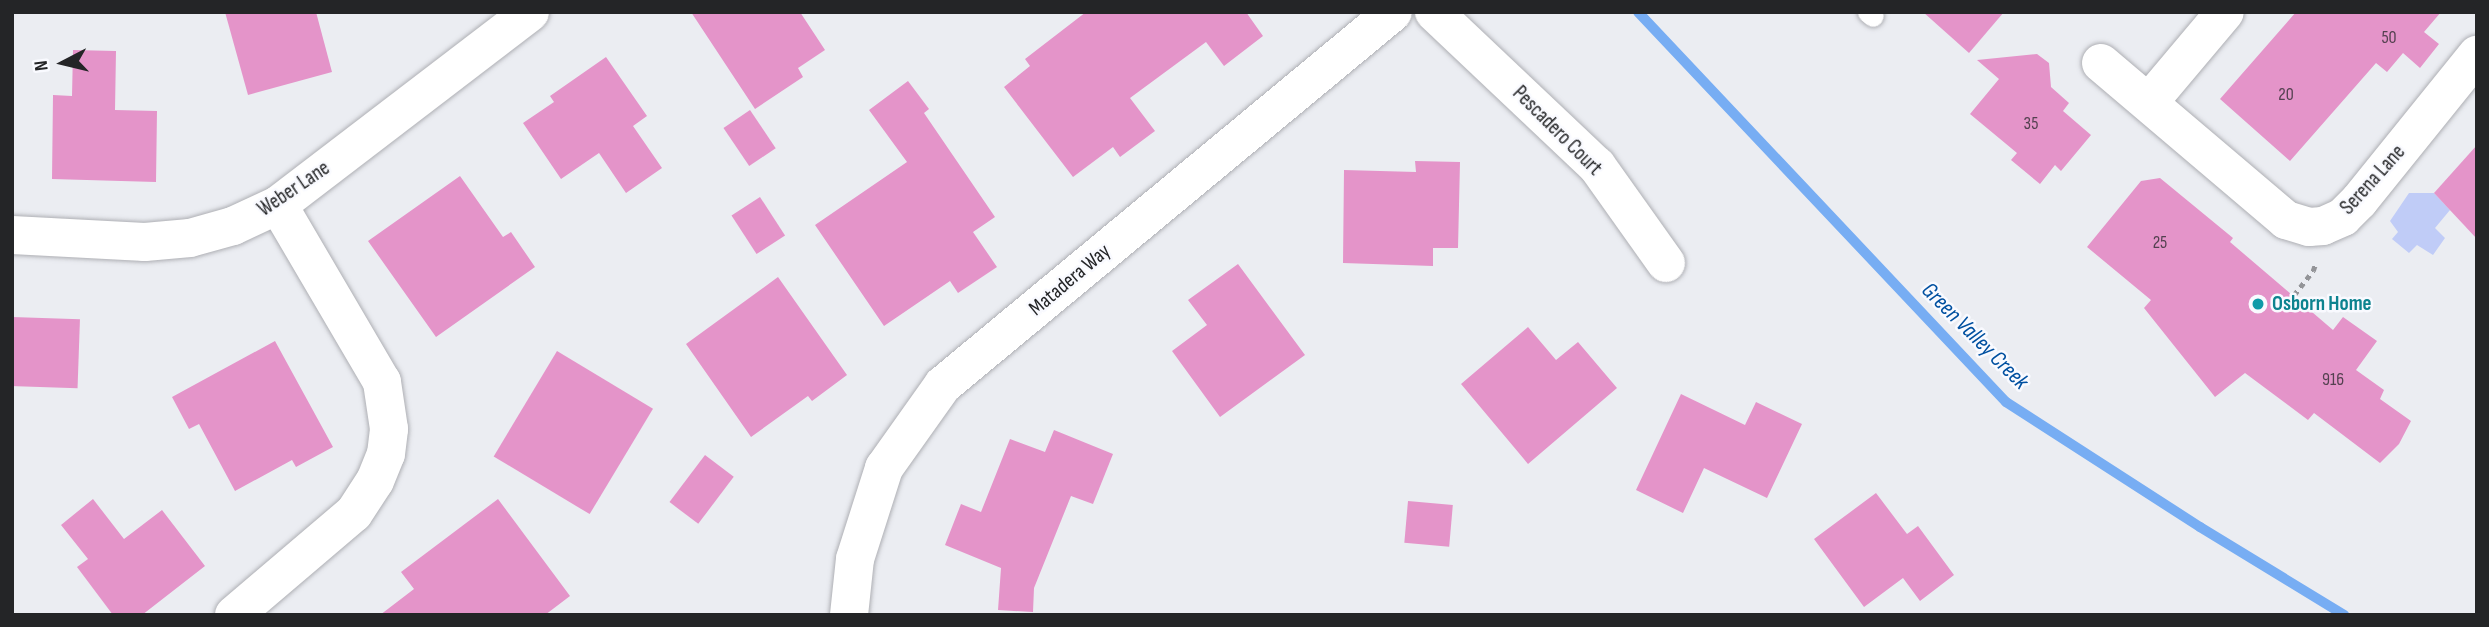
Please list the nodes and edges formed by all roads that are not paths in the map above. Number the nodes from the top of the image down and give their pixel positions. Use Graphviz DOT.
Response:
graph roads {
  1 [pos="530,12"];
  2 [pos="1393,12"];
  3 [pos="1434,12"];
  4 [pos="2225,12"];
  5 [pos="2477,55"];
  6 [pos="2101,63"];
  7 [pos="2150,101"];
  8 [pos="278,205"];
  9 [pos="12,235"];
  10 [pos="1666,263"];
  11 [pos="234,615"];
  12 [pos="849,615"];
  1 -- 8 [label="street, Weber Lane"];
  2 -- 12 [label="street, Matadera Way"];
  3 -- 10 [label="street, Pescadero Court"];
  4 -- 7 [label="street"];
  5 -- 7 [label="street, Serena Lane"];
  6 -- 7 [label="street, Serena Lane"];
  8 -- 9 [label="street, Weber Lane"];
  8 -- 11 [label="street"];
}
